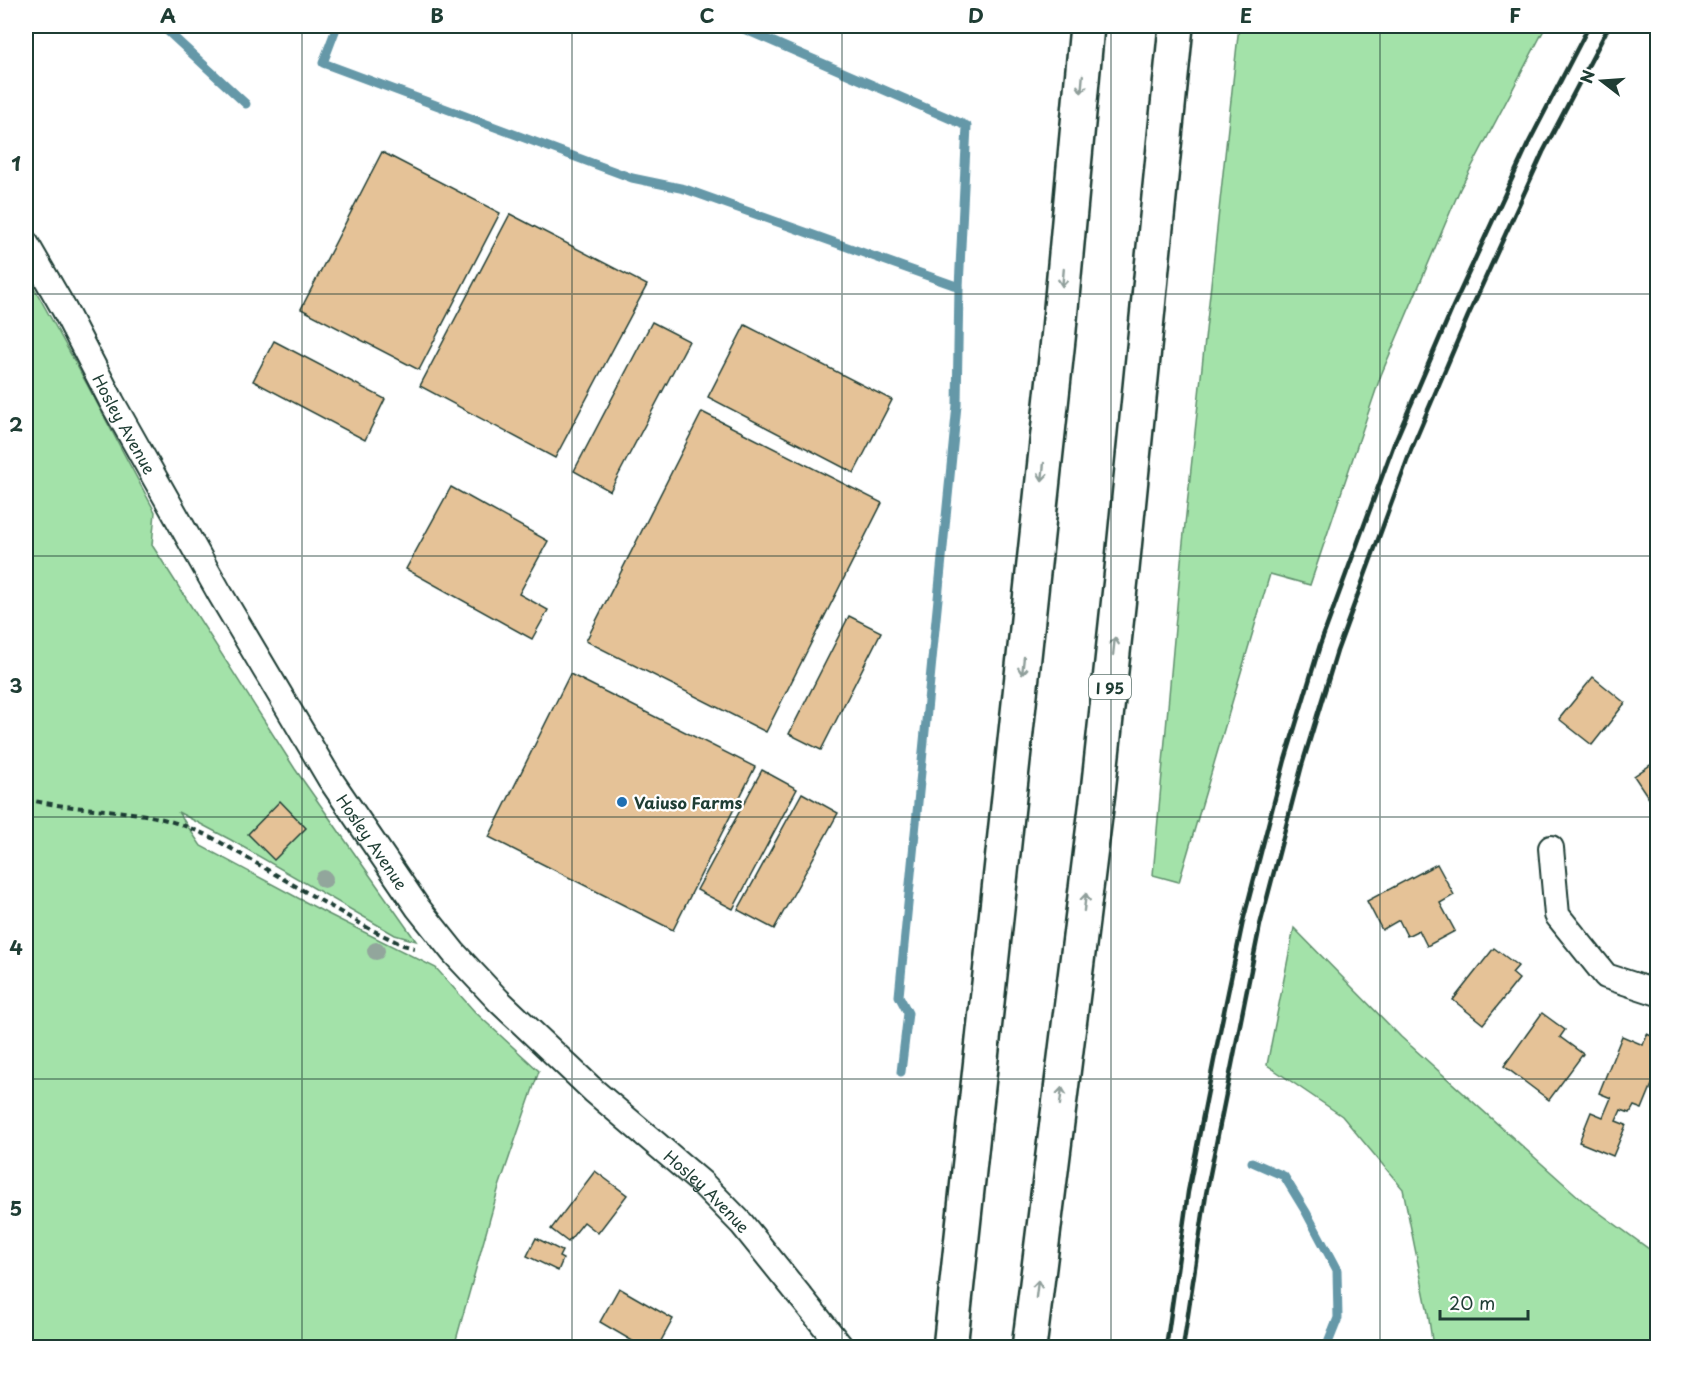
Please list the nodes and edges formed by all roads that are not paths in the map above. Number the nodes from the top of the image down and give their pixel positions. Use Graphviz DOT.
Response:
graph roads {
  1 [pos="1087,26"];
  2 [pos="1176,26"];
  3 [pos="26,243"];
  4 [pos="1551,848"];
  5 [pos="1658,993"];
  6 [pos="842,1347"];
  7 [pos="950,1347"];
  8 [pos="1029,1347"];
  1 -- 7 [label="highway, one-way"];
  8 -- 2 [label="highway, I 95, one-way"];
  3 -- 6 [label="street, Hosley Avenue"];
  4 -- 5 [label="street"];
}
